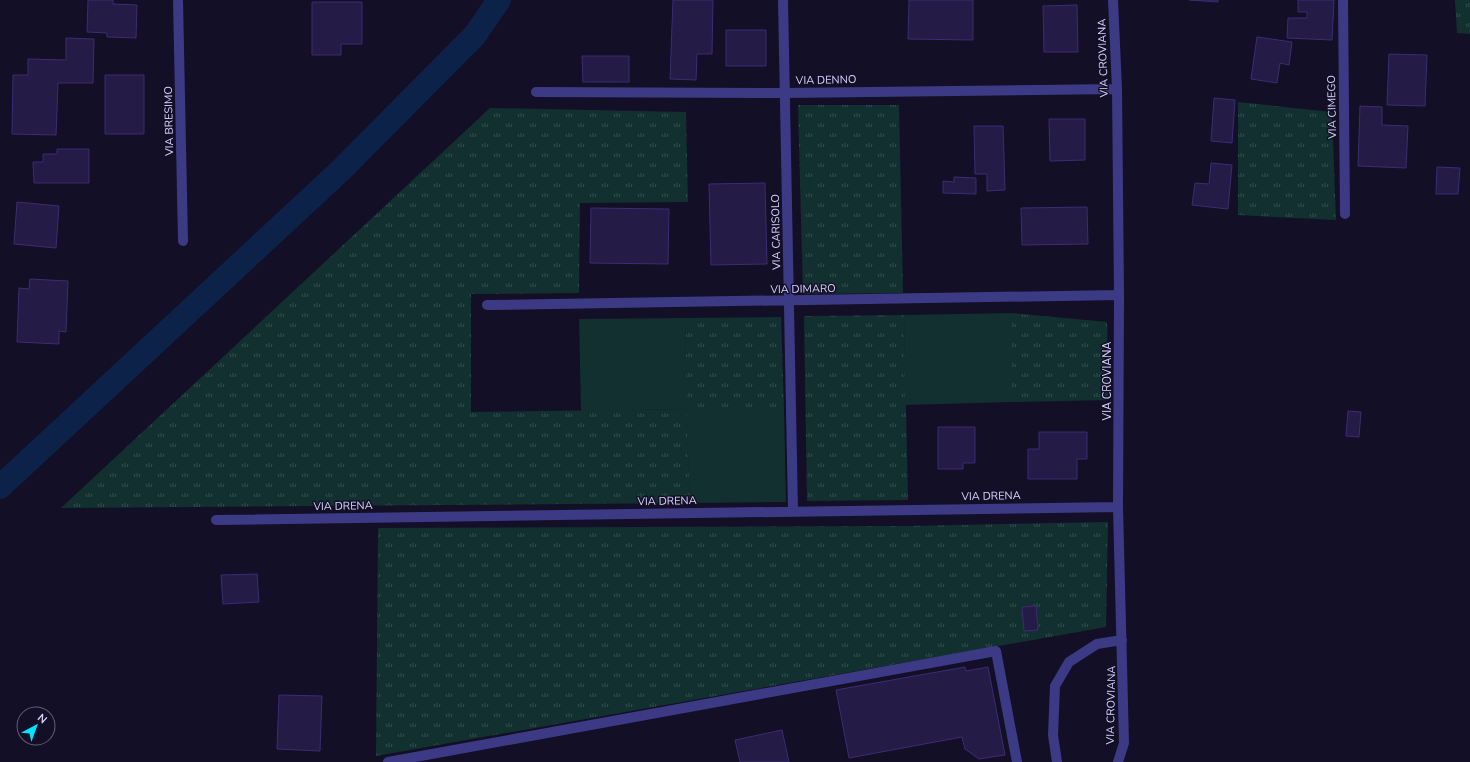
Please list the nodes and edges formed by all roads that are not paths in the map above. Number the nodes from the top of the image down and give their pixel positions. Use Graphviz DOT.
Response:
graph roads {
  1 [pos="178,0"];
  2 [pos="783,0"];
  3 [pos="1113,0"];
  4 [pos="1343,0"];
  5 [pos="1117,89"];
  6 [pos="536,92"];
  7 [pos="785,93"];
  8 [pos="1345,214"];
  9 [pos="183,241"];
  10 [pos="1119,295"];
  11 [pos="789,301"];
  12 [pos="487,305"];
  13 [pos="1118,506"];
  14 [pos="793,511"];
  15 [pos="216,520"];
  16 [pos="1122,640"];
  17 [pos="388,762"];
  18 [pos="1017,762"];
  19 [pos="1057,762"];
  20 [pos="1118,762"];
  1 -- 9 [label="street, VIA BRESIMO"];
  2 -- 7 [label="street, VIA CARISOLO"];
  3 -- 5 [label="street, VIA CROVIANA"];
  4 -- 8 [label="street, VIA CIMEGO"];
  5 -- 7 [label="street, VIA DENNO"];
  5 -- 10 [label="street, VIA CROVIANA"];
  6 -- 7 [label="street, VIA DENNO"];
  7 -- 11 [label="street, VIA CARISOLO"];
  10 -- 11 [label="street, VIA DIMARO"];
  10 -- 13 [label="street, VIA CROVIANA"];
  11 -- 12 [label="street, VIA DIMARO"];
  11 -- 14 [label="street, VIA CARISOLO"];
  13 -- 14 [label="street, VIA DRENA"];
  13 -- 16 [label="street, VIA CROVIANA"];
  14 -- 15 [label="street, VIA DRENA"];
  16 -- 19 [label="street"];
  16 -- 20 [label="street, VIA CROVIANA"];
  17 -- 18 [label="street"];
}
